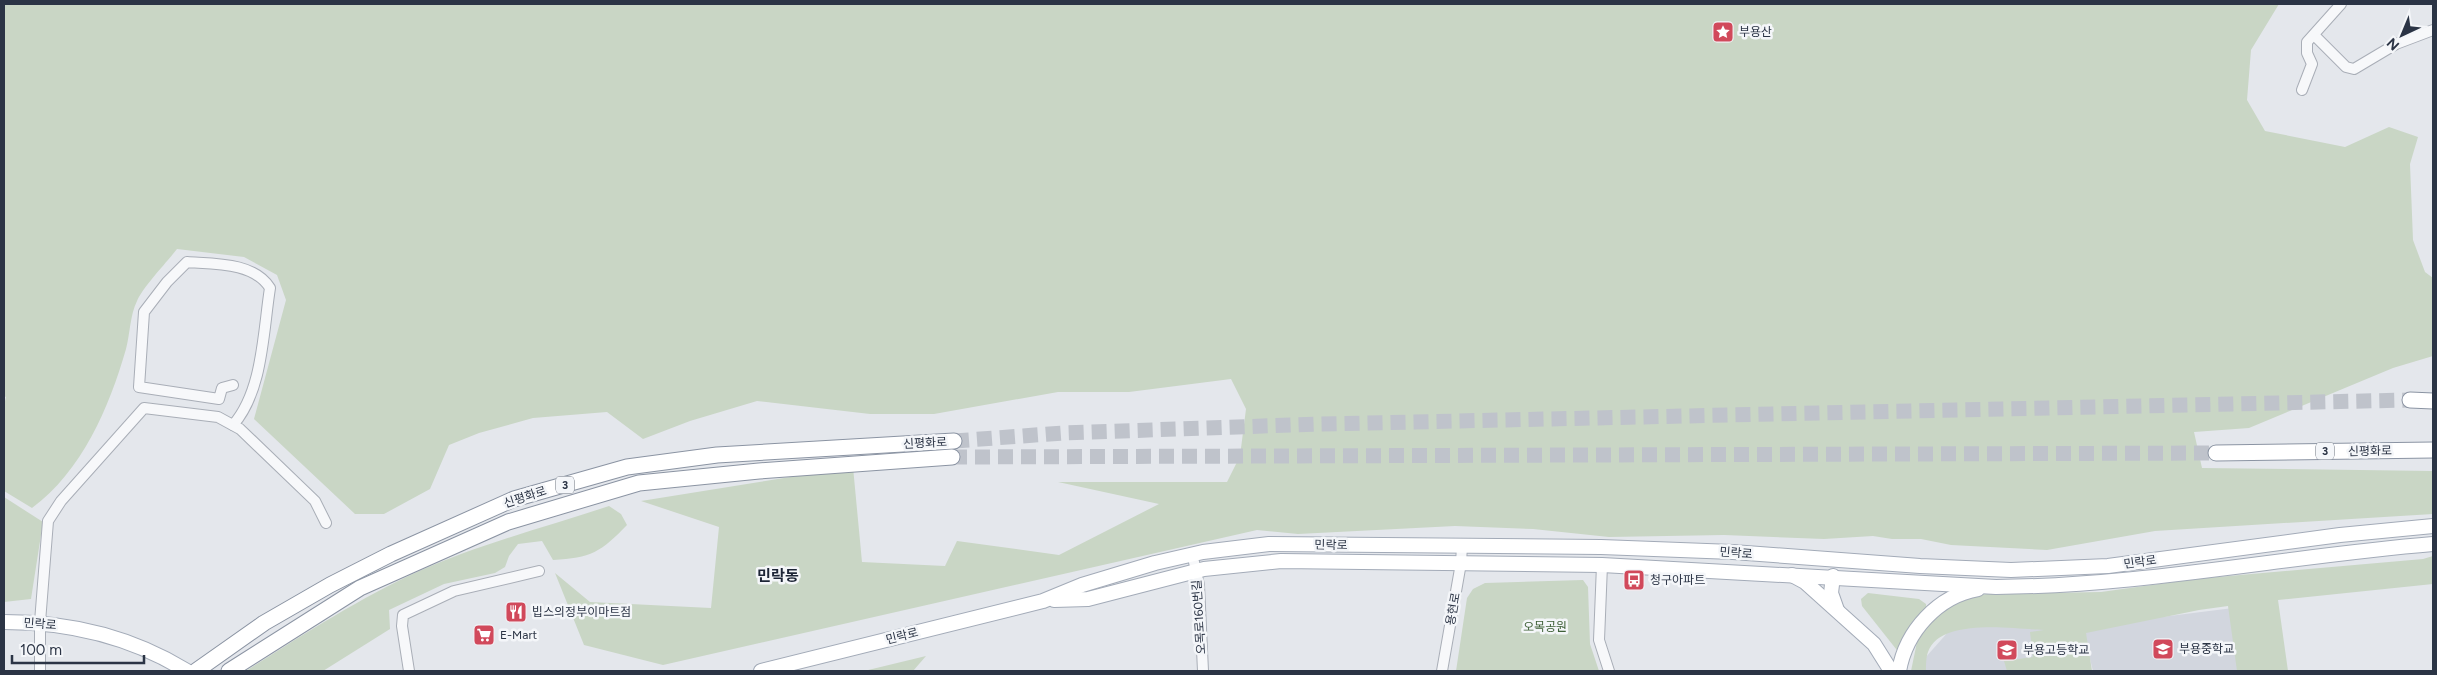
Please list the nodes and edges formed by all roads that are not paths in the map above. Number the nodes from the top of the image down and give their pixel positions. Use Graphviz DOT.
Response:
graph roads {
  1 [pos="2341,4"];
  2 [pos="2433,30"];
  3 [pos="2314,35"];
  4 [pos="2302,90"];
  5 [pos="233,385"];
  6 [pos="2410,400"];
  7 [pos="2433,401"];
  8 [pos="233,426"];
  9 [pos="954,441"];
  10 [pos="2433,450"];
  11 [pos="2216,453"];
  12 [pos="952,457"];
  13 [pos="326,523"];
  14 [pos="2433,526"];
  15 [pos="2433,544"];
  16 [pos="1462,546"];
  17 [pos="1194,562"];
  18 [pos="1461,563"];
  19 [pos="1602,564"];
  20 [pos="535,572"];
  21 [pos="1787,573"];
  22 [pos="1833,576"];
  23 [pos="1996,586"];
  24 [pos="1043,601"];
  25 [pos="1837,610"];
  26 [pos="4,622"];
  27 [pos="40,622"];
  28 [pos="795,668"];
  29 [pos="40,671"];
  30 [pos="187,671"];
  31 [pos="196,671"];
  32 [pos="229,671"];
  33 [pos="409,671"];
  34 [pos="761,671"];
  35 [pos="1203,671"];
  36 [pos="1442,671"];
  37 [pos="1609,671"];
  38 [pos="1891,671"];
  39 [pos="1899,671"];
  1 -- 3 [label="street"];
  2 -- 3 [label="street"];
  3 -- 4 [label="street"];
  5 -- 8 [label="street"];
  6 -- 7 [label="highway"];
  8 -- 13 [label="street"];
  8 -- 27 [label="street"];
  9 -- 31 [label="highway, 신평화로 / 3"];
  10 -- 11 [label="highway, 신평화로 / 3"];
  12 -- 32 [label="highway, 신평화로 / 3"];
  14 -- 16 [label="main road, 민락로"];
  15 -- 23 [label="main road, 민락로"];
  16 -- 18 [label="street, 용현로"];
  16 -- 24 [label="main road, 민락로"];
  17 -- 35 [label="street, 오목로160번길"];
  18 -- 19 [label="main road, 민락로"];
  18 -- 24 [label="main road, 민락로"];
  18 -- 36 [label="street, 용현로"];
  19 -- 21 [label="main road, 민락로"];
  19 -- 37 [label="street"];
  20 -- 33 [label="street"];
  21 -- 22 [label="main road, 민락로"];
  21 -- 25 [label="main road"];
  22 -- 23 [label="main road, 민락로"];
  22 -- 25 [label="main road"];
  23 -- 39 [label="main road"];
  24 -- 28 [label="main road, 민락로"];
  25 -- 38 [label="main road"];
  26 -- 27 [label="main road, 민락로"];
  27 -- 29 [label="street"];
  27 -- 30 [label="main road, 민락로"];
  28 -- 34 [label="main road, 민락로"];
}
